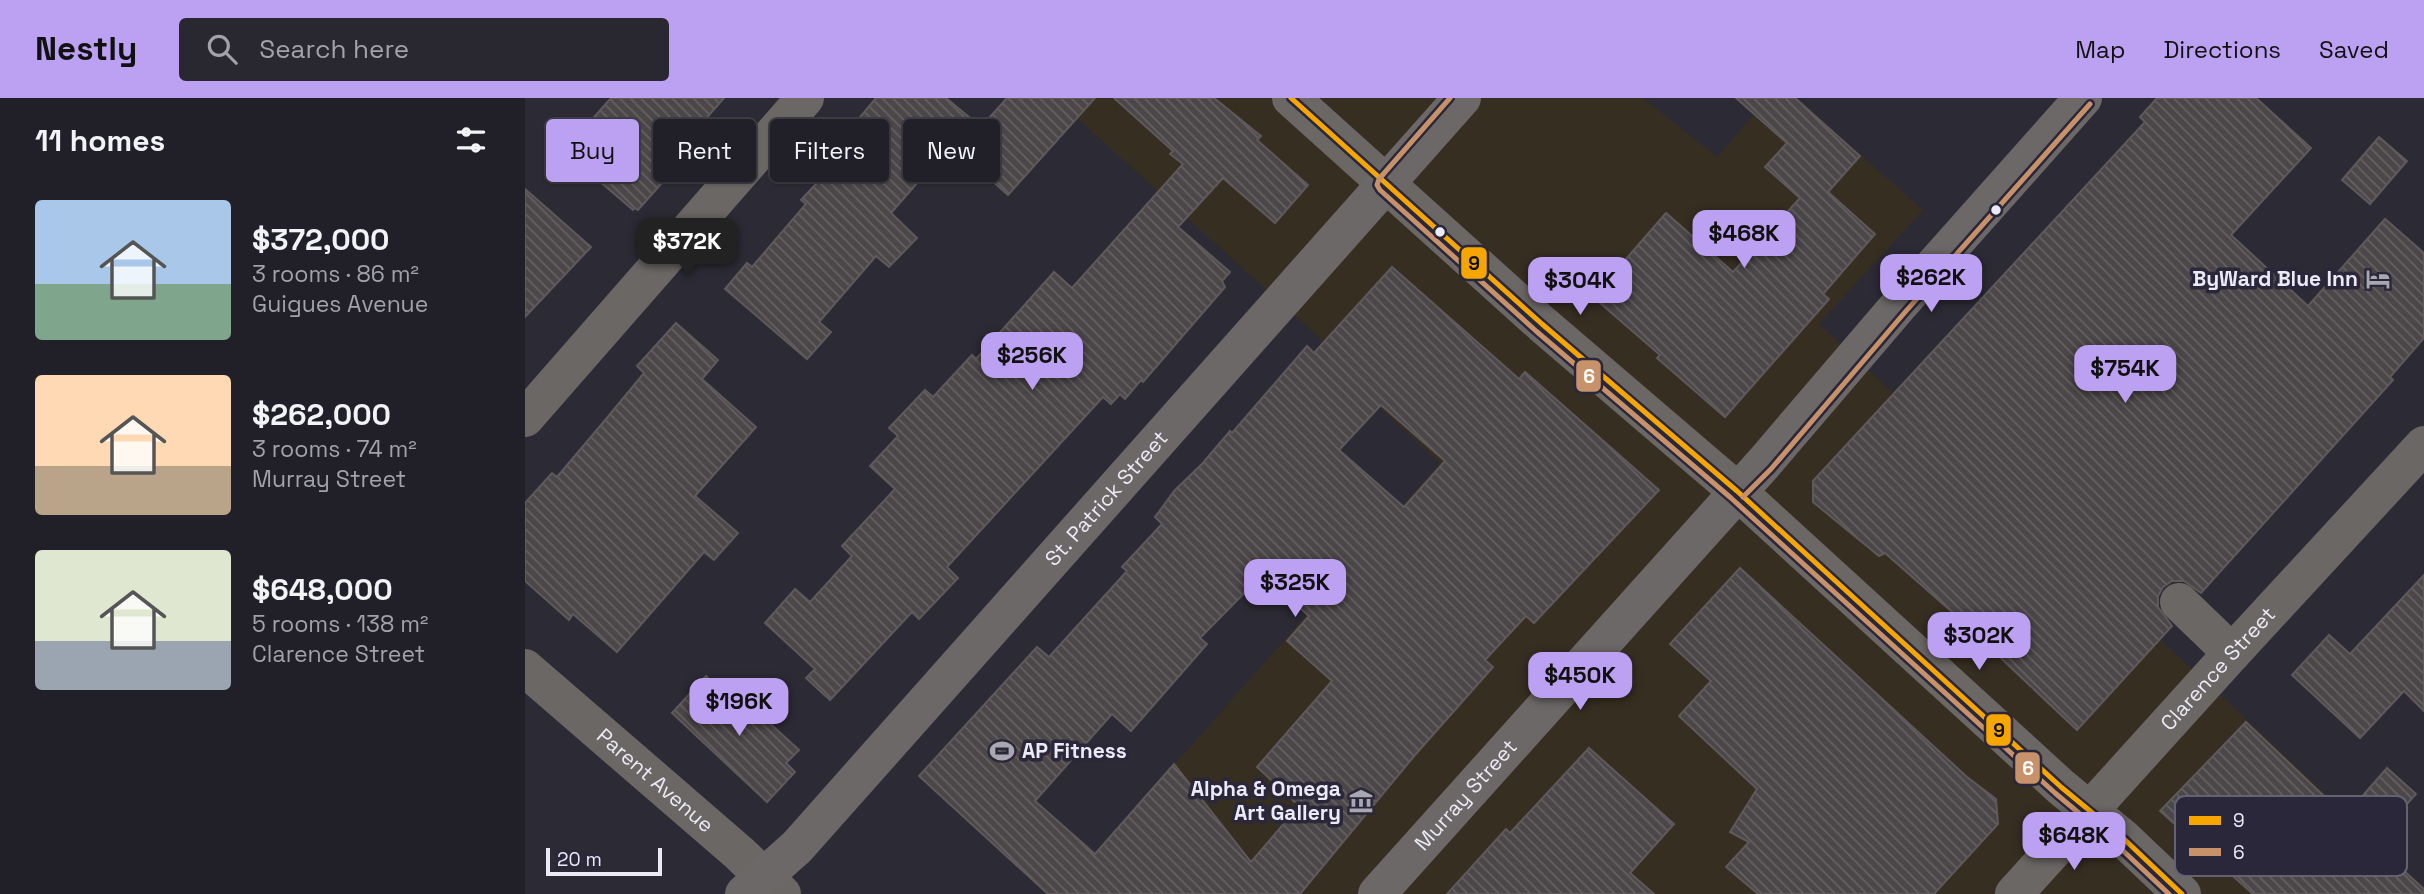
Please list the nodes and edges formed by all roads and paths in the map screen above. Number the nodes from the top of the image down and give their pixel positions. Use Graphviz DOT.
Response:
graph roads {
  1 [pos="805,98"];
  2 [pos="1291,98"];
  3 [pos="1462,98"];
  4 [pos="2083,98"];
  5 [pos="1386,184"];
  6 [pos="525,418"];
  7 [pos="2424,445"];
  8 [pos="1737,491"];
  9 [pos="2179,602"];
  10 [pos="2232,653"];
  11 [pos="525,668"];
  12 [pos="2089,810"];
  13 [pos="763,888"];
  14 [pos="1377,894"];
  15 [pos="2014,894"];
  16 [pos="2182,894"];
  1 -- 6 [label="street"];
  2 -- 5 [label="street"];
  3 -- 5 [label="main road, St. Patrick Street"];
  4 -- 8 [label="main road, Murray Street"];
  5 -- 8 [label="street"];
  5 -- 13 [label="main road, St. Patrick Street"];
  7 -- 10 [label="street, Clarence Street"];
  8 -- 12 [label="street"];
  8 -- 14 [label="main road, Murray Street"];
  9 -- 10 [label="street"];
  10 -- 12 [label="street, Clarence Street"];
  11 -- 13 [label="street, Parent Avenue"];
  12 -- 15 [label="street, Clarence Street"];
  12 -- 16 [label="street"];
}
